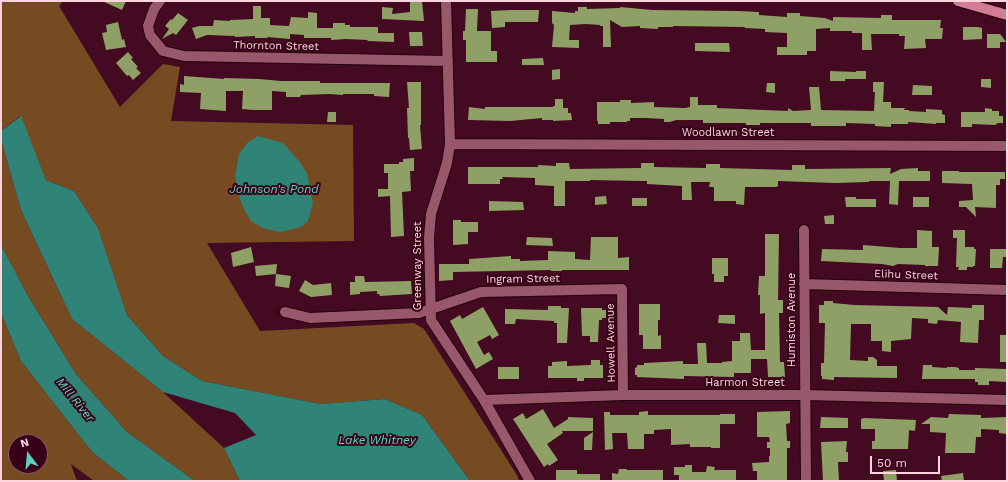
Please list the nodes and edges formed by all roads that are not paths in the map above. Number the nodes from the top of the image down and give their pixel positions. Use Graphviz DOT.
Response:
graph roads {
  1 [pos="160,1"];
  2 [pos="446,1"];
  3 [pos="958,1"];
  4 [pos="1007,15"];
  5 [pos="448,61"];
  6 [pos="450,144"];
  7 [pos="1007,146"];
  8 [pos="804,230"];
  9 [pos="804,284"];
  10 [pos="622,290"];
  11 [pos="1007,290"];
  12 [pos="430,310"];
  13 [pos="285,312"];
  14 [pos="624,395"];
  15 [pos="805,395"];
  16 [pos="484,400"];
  17 [pos="1007,400"];
  18 [pos="530,481"];
  19 [pos="806,481"];
  1 -- 5 [label="street, Thornton Street"];
  2 -- 5 [label="street, Greenway Street"];
  3 -- 4 [label="main road"];
  5 -- 6 [label="street, Greenway Street"];
  6 -- 7 [label="street, Woodlawn Street"];
  6 -- 12 [label="street, Greenway Street"];
  8 -- 9 [label="street, Humiston Avenue"];
  9 -- 11 [label="street, Elihu Street"];
  9 -- 15 [label="street, Humiston Avenue"];
  10 -- 12 [label="street, Ingram Street"];
  10 -- 14 [label="street, Howell Avenue"];
  12 -- 13 [label="street, Ingram Street"];
  12 -- 16 [label="street, Greenway Street"];
  14 -- 15 [label="street, Harmon Street"];
  14 -- 16 [label="street, Harmon Street"];
  15 -- 17 [label="street, Harmon Street"];
  15 -- 19 [label="street, Humiston Avenue"];
  16 -- 18 [label="street, Greenway Street"];
}
